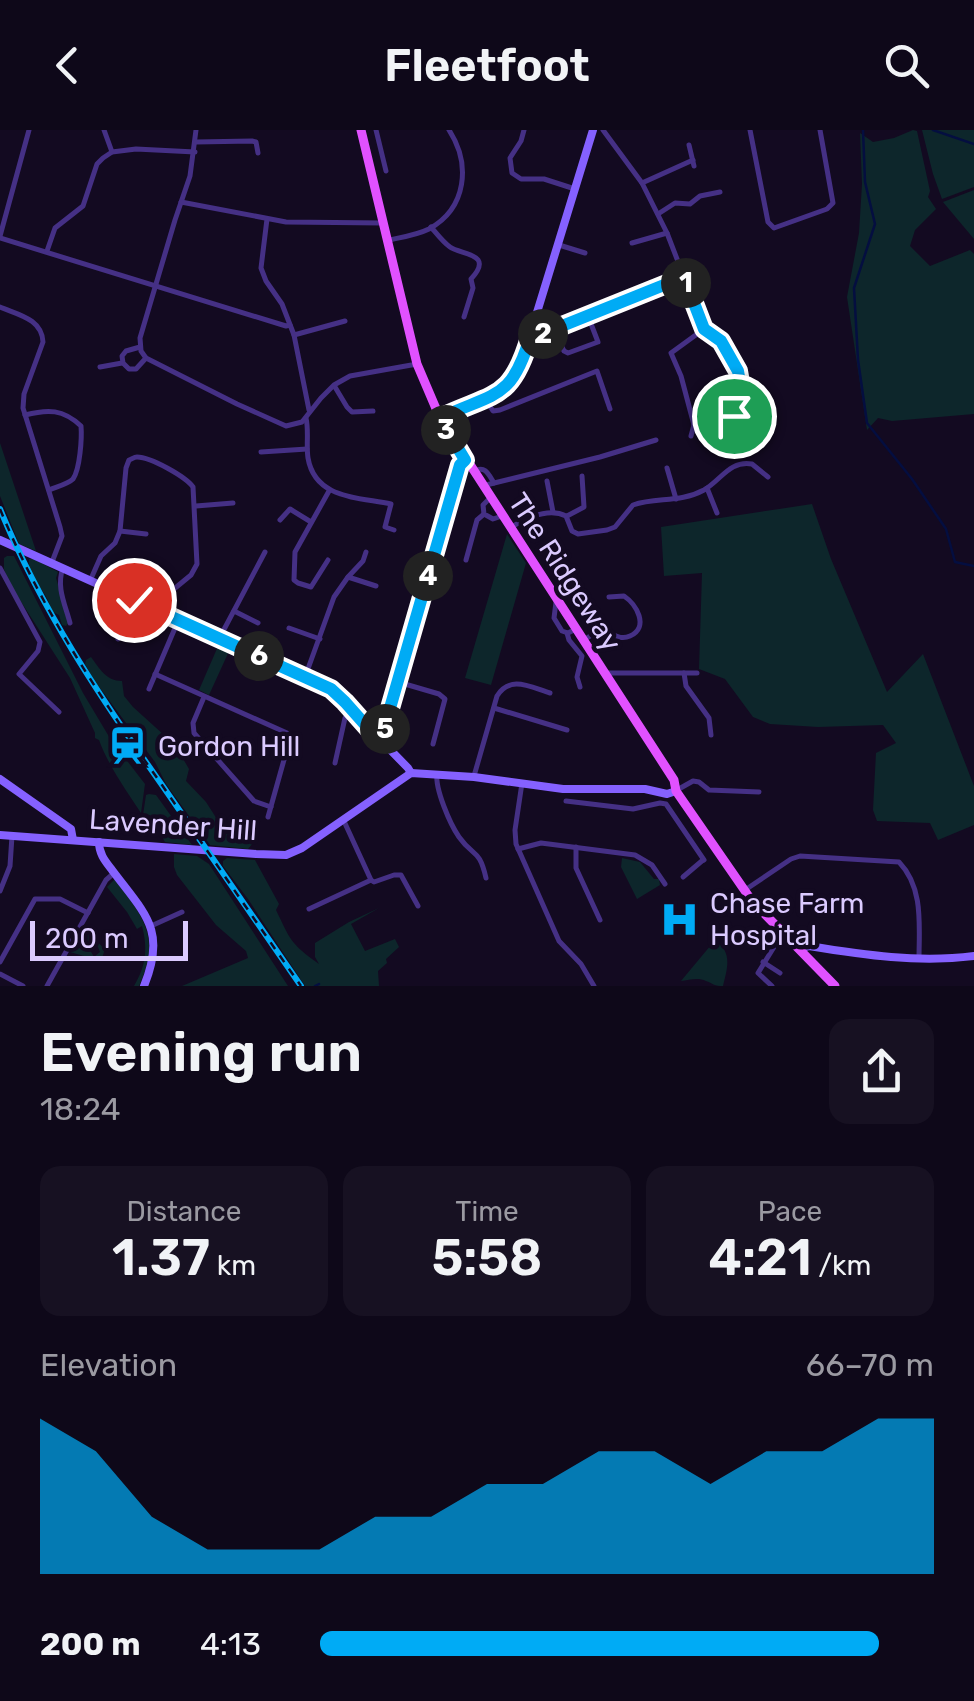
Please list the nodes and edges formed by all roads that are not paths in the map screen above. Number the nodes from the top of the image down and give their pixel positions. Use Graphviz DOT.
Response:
graph roads {
  1 [pos="30,130"];
  2 [pos="104,130"];
  3 [pos="196,130"];
  4 [pos="360,130"];
  5 [pos="376,130"];
  6 [pos="449,130"];
  7 [pos="524,130"];
  8 [pos="592,130"];
  9 [pos="604,130"];
  10 [pos="750,130"];
  11 [pos="820,130"];
  12 [pos="196,142"];
  13 [pos="689,145"];
  14 [pos="112,152"];
  15 [pos="195,152"];
  16 [pos="258,153"];
  17 [pos="371,168"];
  18 [pos="642,183"];
  19 [pos="574,188"];
  20 [pos="720,192"];
  21 [pos="181,202"];
  22 [pos="658,214"];
  23 [pos="267,219"];
  24 [pos="383,224"];
  25 [pos="432,228"];
  26 [pos="667,233"];
  27 [pos="0,237"];
  28 [pos="387,240"];
  29 [pos="632,243"];
  30 [pos="558,245"];
  31 [pos="46,251"];
  32 [pos="585,253"];
  33 [pos="684,277"];
  34 [pos="155,285"];
  35 [pos="0,307"];
  36 [pos="588,316"];
  37 [pos="464,317"];
  38 [pos="346,321"];
  39 [pos="290,325"];
  40 [pos="704,329"];
  41 [pos="553,330"];
  42 [pos="531,334"];
  43 [pos="294,335"];
  44 [pos="140,347"];
  45 [pos="146,358"];
  46 [pos="122,363"];
  47 [pos="417,364"];
  48 [pos="100,367"];
  49 [pos="334,386"];
  50 [pos="486,400"];
  51 [pos="770,408"];
  52 [pos="610,409"];
  53 [pos="309,410"];
  54 [pos="373,411"];
  55 [pos="745,412"];
  56 [pos="25,416"];
  57 [pos="306,418"];
  58 [pos="440,418"];
  59 [pos="694,425"];
  60 [pos="690,436"];
  61 [pos="656,440"];
  62 [pos="307,449"];
  63 [pos="262,452"];
  64 [pos="465,460"];
  65 [pos="667,468"];
  66 [pos="472,472"];
  67 [pos="582,476"];
  68 [pos="768,477"];
  69 [pos="547,481"];
  70 [pos="494,483"];
  71 [pos="483,487"];
  72 [pos="707,488"];
  73 [pos="48,490"];
  74 [pos="330,491"];
  75 [pos="490,498"];
  76 [pos="676,499"];
  77 [pos="232,503"];
  78 [pos="195,506"];
  79 [pos="554,512"];
  80 [pos="716,512"];
  81 [pos="484,514"];
  82 [pos="502,516"];
  83 [pos="566,516"];
  84 [pos="280,520"];
  85 [pos="311,522"];
  86 [pos="510,528"];
  87 [pos="394,530"];
  88 [pos="120,531"];
  89 [pos="146,534"];
  90 [pos="0,540"];
  91 [pos="264,552"];
  92 [pos="366,552"];
  93 [pos="328,560"];
  94 [pos="466,560"];
  95 [pos="52,563"];
  96 [pos="0,568"];
  97 [pos="63,568"];
  98 [pos="348,577"];
  99 [pos="90,580"];
  100 [pos="376,586"];
  101 [pos="608,597"];
  102 [pos="134,600"];
  103 [pos="233,611"];
  104 [pos="162,613"];
  105 [pos="178,620"];
  106 [pos="70,623"];
  107 [pos="258,623"];
  108 [pos="289,628"];
  109 [pos="571,631"];
  110 [pos="118,639"];
  111 [pos="219,639"];
  112 [pos="320,639"];
  113 [pos="584,640"];
  114 [pos="9,667"];
  115 [pos="697,672"];
  116 [pos="604,673"];
  117 [pos="684,673"];
  118 [pos="19,674"];
  119 [pos="155,674"];
  120 [pos="305,677"];
  121 [pos="398,682"];
  122 [pos="580,687"];
  123 [pos="149,688"];
  124 [pos="550,693"];
  125 [pos="204,697"];
  126 [pos="494,708"];
  127 [pos="352,709"];
  128 [pos="59,712"];
  129 [pos="567,730"];
  130 [pos="711,734"];
  131 [pos="377,738"];
  132 [pos="433,744"];
  133 [pos="335,763"];
  134 [pos="411,773"];
  135 [pos="437,774"];
  136 [pos="474,777"];
  137 [pos="0,778"];
  138 [pos="522,784"];
  139 [pos="676,791"];
  140 [pos="759,792"];
  141 [pos="566,801"];
  142 [pos="271,807"];
  143 [pos="268,817"];
  144 [pos="343,819"];
  145 [pos="0,836"];
  146 [pos="12,836"];
  147 [pos="73,840"];
  148 [pos="99,842"];
  149 [pos="576,847"];
  150 [pos="518,849"];
  151 [pos="114,872"];
  152 [pos="682,876"];
  153 [pos="486,878"];
  154 [pos="371,880"];
  155 [pos="665,884"];
  156 [pos="0,890"];
  157 [pos="744,890"];
  158 [pos="418,906"];
  159 [pos="310,909"];
  160 [pos="182,912"];
  161 [pos="88,913"];
  162 [pos="600,920"];
  163 [pos="151,926"];
  164 [pos="784,932"];
  165 [pos="800,949"];
  166 [pos="974,956"];
  167 [pos="919,959"];
  168 [pos="0,962"];
  169 [pos="763,962"];
  170 [pos="780,973"];
  171 [pos="0,974"];
  172 [pos="828,983"];
  173 [pos="22,986"];
  174 [pos="47,986"];
  175 [pos="144,986"];
  176 [pos="594,986"];
  177 [pos="772,986"];
  1 -- 27 [label="street"];
  2 -- 14 [label="street"];
  3 -- 12 [label="street"];
  4 -- 17 [label="main road, The Ridgeway"];
  5 -- 17 [label="street"];
  6 -- 25 [label="street"];
  7 -- 19 [label="street"];
  8 -- 19 [label="street"];
  9 -- 18 [label="street"];
  10 -- 11 [label="street"];
  12 -- 15 [label="street"];
  12 -- 16 [label="street"];
  13 -- 18 [label="street"];
  14 -- 15 [label="street"];
  14 -- 31 [label="street"];
  15 -- 21 [label="street"];
  17 -- 24 [label="main road, The Ridgeway"];
  18 -- 22 [label="street"];
  19 -- 30 [label="street"];
  20 -- 22 [label="street"];
  21 -- 23 [label="street"];
  21 -- 34 [label="street"];
  22 -- 26 [label="street"];
  23 -- 24 [label="street"];
  23 -- 39 [label="street"];
  24 -- 28 [label="main road, The Ridgeway"];
  25 -- 28 [label="street"];
  25 -- 37 [label="street"];
  26 -- 29 [label="street"];
  26 -- 33 [label="street"];
  27 -- 31 [label="street"];
  28 -- 47 [label="main road, The Ridgeway"];
  30 -- 32 [label="street"];
  30 -- 42 [label="street"];
  31 -- 34 [label="street"];
  33 -- 36 [label="street"];
  33 -- 40 [label="street"];
  34 -- 39 [label="street"];
  34 -- 44 [label="street"];
  35 -- 56 [label="street"];
  36 -- 41 [label="street"];
  36 -- 41 [label="street"];
  38 -- 43 [label="street"];
  39 -- 43 [label="street"];
  40 -- 55 [label="street"];
  40 -- 59 [label="street"];
  41 -- 42 [label="street"];
  42 -- 50 [label="street"];
  43 -- 53 [label="street"];
  44 -- 45 [label="street"];
  44 -- 46 [label="street"];
  45 -- 46 [label="street"];
  45 -- 57 [label="street"];
  46 -- 48 [label="street"];
  47 -- 49 [label="street"];
  47 -- 58 [label="main road, The Ridgeway"];
  49 -- 53 [label="street"];
  49 -- 54 [label="street"];
  50 -- 52 [label="street"];
  50 -- 58 [label="street"];
  51 -- 55 [label="street"];
  53 -- 57 [label="street"];
  55 -- 59 [label="street"];
  56 -- 73 [label="street"];
  56 -- 73 [label="street"];
  57 -- 62 [label="street"];
  58 -- 64 [label="main road, The Ridgeway"];
  59 -- 60 [label="street"];
  61 -- 70 [label="street"];
  62 -- 63 [label="street"];
  62 -- 74 [label="street"];
  64 -- 66 [label="main road, The Ridgeway"];
  64 -- 121 [label="street"];
  65 -- 76 [label="street"];
  66 -- 70 [label="street"];
  66 -- 71 [label="main road, The Ridgeway"];
  67 -- 83 [label="street"];
  68 -- 72 [label="street"];
  69 -- 79 [label="street"];
  70 -- 71 [label="street"];
  71 -- 75 [label="main road, The Ridgeway"];
  72 -- 76 [label="street"];
  72 -- 80 [label="street"];
  73 -- 95 [label="street"];
  74 -- 85 [label="street"];
  74 -- 87 [label="street"];
  75 -- 81 [label="street"];
  75 -- 82 [label="main road, The Ridgeway"];
  76 -- 83 [label="street"];
  77 -- 78 [label="street"];
  78 -- 88 [label="street"];
  78 -- 104 [label="street"];
  79 -- 83 [label="street"];
  79 -- 86 [label="street"];
  81 -- 82 [label="street"];
  81 -- 94 [label="street"];
  82 -- 86 [label="main road, The Ridgeway"];
  84 -- 85 [label="street"];
  85 -- 93 [label="street"];
  86 -- 109 [label="main road, The Ridgeway"];
  88 -- 89 [label="street"];
  88 -- 99 [label="street"];
  90 -- 95 [label="street"];
  91 -- 103 [label="street"];
  92 -- 98 [label="street"];
  95 -- 97 [label="street"];
  96 -- 118 [label="street"];
  97 -- 99 [label="street"];
  97 -- 106 [label="street"];
  98 -- 100 [label="street"];
  98 -- 112 [label="street"];
  99 -- 102 [label="street"];
  101 -- 113 [label="street"];
  102 -- 104 [label="street"];
  102 -- 110 [label="street"];
  103 -- 107 [label="street"];
  103 -- 111 [label="street"];
  104 -- 105 [label="street"];
  105 -- 111 [label="street"];
  105 -- 119 [label="street"];
  108 -- 112 [label="street"];
  109 -- 113 [label="main road, The Ridgeway"];
  109 -- 122 [label="street"];
  111 -- 120 [label="street"];
  112 -- 120 [label="street"];
  113 -- 116 [label="main road, The Ridgeway"];
  114 -- 118 [label="street"];
  115 -- 117 [label="street"];
  116 -- 117 [label="street"];
  116 -- 139 [label="main road, The Ridgeway"];
  117 -- 130 [label="street"];
  118 -- 128 [label="street"];
  119 -- 123 [label="street"];
  119 -- 125 [label="street"];
  120 -- 127 [label="street"];
  121 -- 131 [label="street"];
  121 -- 132 [label="street"];
  124 -- 126 [label="street"];
  125 -- 142 [label="street"];
  125 -- 142 [label="street"];
  126 -- 129 [label="street"];
  126 -- 136 [label="street"];
  127 -- 131 [label="street"];
  127 -- 133 [label="street"];
  131 -- 134 [label="street"];
  134 -- 135 [label="street"];
  134 -- 144 [label="street, Lavender Hill"];
  135 -- 136 [label="street"];
  135 -- 153 [label="street"];
  136 -- 138 [label="street"];
  137 -- 147 [label="street"];
  138 -- 139 [label="street"];
  138 -- 150 [label="street"];
  139 -- 140 [label="street"];
  139 -- 157 [label="main road, The Ridgeway"];
  141 -- 152 [label="street"];
  142 -- 143 [label="street"];
  144 -- 148 [label="street, Lavender Hill"];
  144 -- 154 [label="street"];
  145 -- 146 [label="street, Lavender Hill"];
  146 -- 147 [label="street, Lavender Hill"];
  146 -- 156 [label="street"];
  147 -- 148 [label="street, Lavender Hill"];
  148 -- 151 [label="street"];
  149 -- 150 [label="street"];
  149 -- 155 [label="street"];
  149 -- 162 [label="street"];
  150 -- 176 [label="street"];
  151 -- 161 [label="street"];
  151 -- 163 [label="street"];
  154 -- 158 [label="street"];
  154 -- 159 [label="street"];
  157 -- 164 [label="main road, The Ridgeway"];
  157 -- 167 [label="street"];
  160 -- 163 [label="street"];
  161 -- 168 [label="street"];
  161 -- 174 [label="street"];
  163 -- 175 [label="street"];
  164 -- 165 [label="main road, The Ridgeway"];
  164 -- 169 [label="street"];
  165 -- 167 [label="street"];
  165 -- 172 [label="main road, The Ridgeway"];
  166 -- 167 [label="street"];
  169 -- 170 [label="street"];
  169 -- 177 [label="street"];
  171 -- 173 [label="street"];
}
